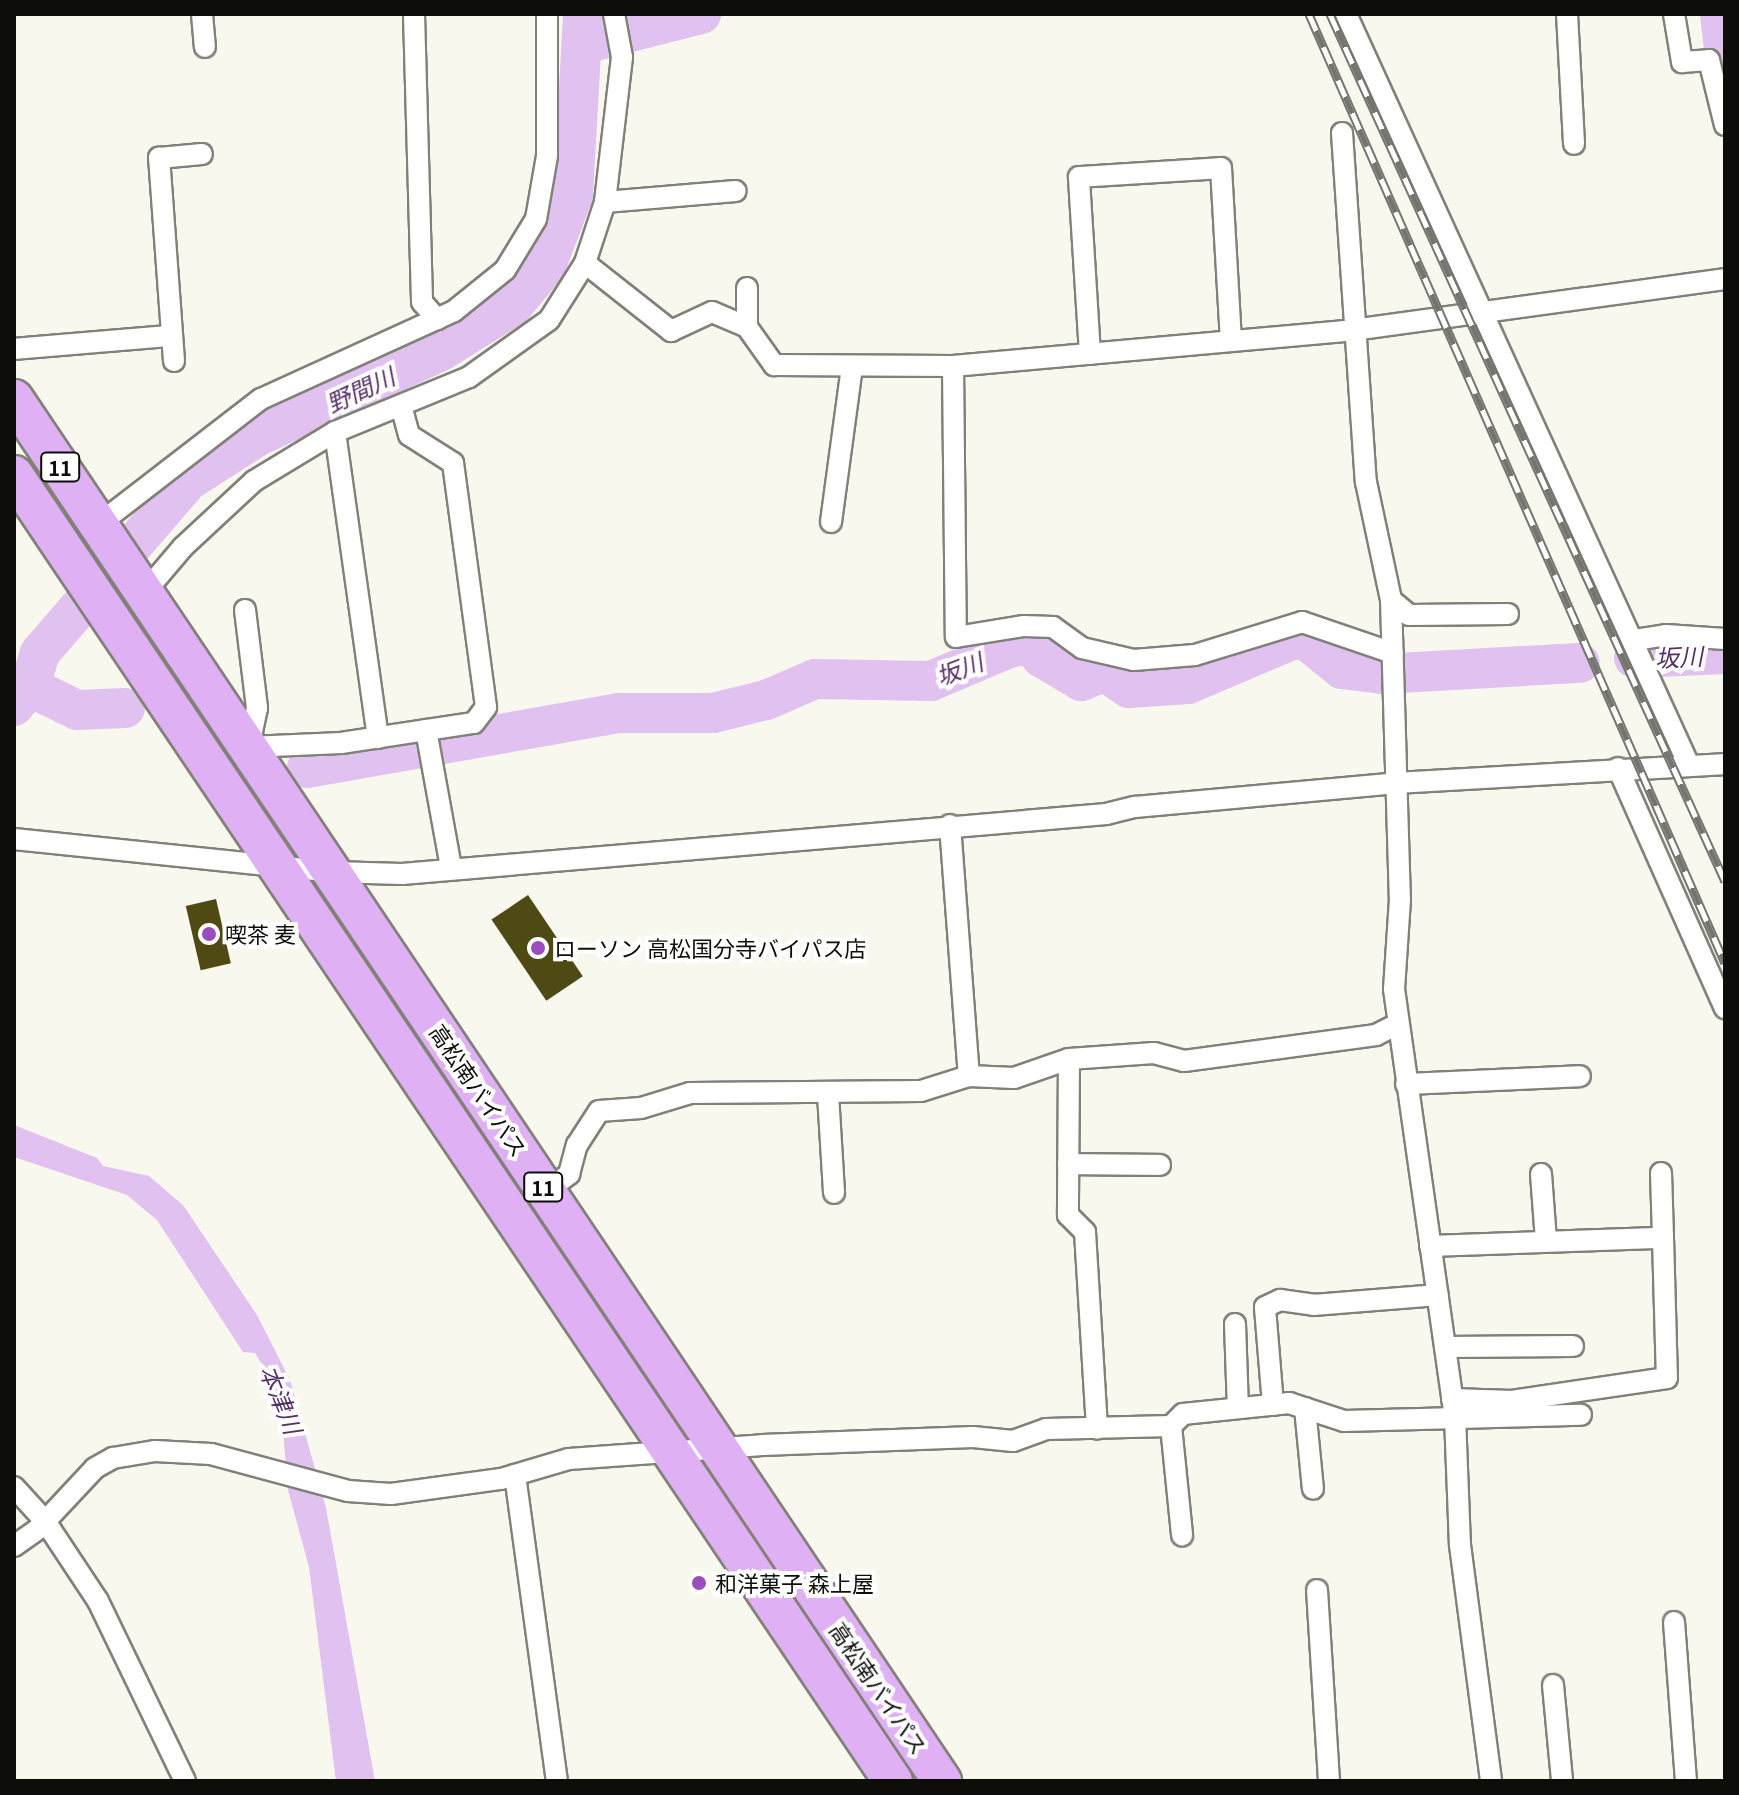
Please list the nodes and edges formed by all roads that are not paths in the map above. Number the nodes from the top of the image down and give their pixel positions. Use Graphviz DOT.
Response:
graph roads {
  1 [pos="202,14"];
  2 [pos="414,14"];
  3 [pos="547,14"];
  4 [pos="1346,14"];
  5 [pos="1567,14"];
  6 [pos="1674,14"];
  7 [pos="614,17"];
  8 [pos="205,47"];
  9 [pos="1725,125"];
  10 [pos="1342,133"];
  11 [pos="1574,144"];
  12 [pos="202,154"];
  13 [pos="736,191"];
  14 [pos="605,202"];
  15 [pos="585,263"];
  16 [pos="1725,279"];
  17 [pos="747,288"];
  18 [pos="1483,311"];
  19 [pos="437,319"];
  20 [pos="747,327"];
  21 [pos="1353,330"];
  22 [pos="170,336"];
  23 [pos="1231,341"];
  24 [pos="14,349"];
  25 [pos="1090,354"];
  26 [pos="174,361"];
  27 [pos="852,366"];
  28 [pos="953,366"];
  29 [pos="14,399"];
  30 [pos="401,405"];
  31 [pos="335,432"];
  32 [pos="14,475"];
  33 [pos="831,522"];
  34 [pos="102,530"];
  35 [pos="144,593"];
  36 [pos="1391,600"];
  37 [pos="245,610"];
  38 [pos="1508,614"];
  39 [pos="1725,639"];
  40 [pos="1635,640"];
  41 [pos="1393,665"];
  42 [pos="378,738"];
  43 [pos="428,743"];
  44 [pos="249,747"];
  45 [pos="1688,763"];
  46 [pos="1725,764"];
  47 [pos="1618,768"];
  48 [pos="1397,783"];
  49 [pos="950,825"];
  50 [pos="14,839"];
  51 [pos="273,865"];
  52 [pos="451,868"];
  53 [pos="332,872"];
  54 [pos="1725,1008"];
  55 [pos="1398,1024"];
  56 [pos="1069,1059"];
  57 [pos="969,1076"];
  58 [pos="1580,1076"];
  59 [pos="1406,1084"];
  60 [pos="828,1094"];
  61 [pos="1068,1164"];
  62 [pos="1160,1165"];
  63 [pos="1661,1173"];
  64 [pos="1541,1174"];
  65 [pos="546,1191"];
  66 [pos="834,1193"];
  67 [pos="1663,1238"];
  68 [pos="1546,1241"];
  69 [pos="1430,1246"];
  70 [pos="1438,1295"];
  71 [pos="1235,1324"];
  72 [pos="1573,1346"];
  73 [pos="1445,1347"];
  74 [pos="1273,1405"];
  75 [pos="1454,1407"];
  76 [pos="1238,1408"];
  77 [pos="1305,1408"];
  78 [pos="1581,1415"];
  79 [pos="1171,1426"];
  80 [pos="1097,1429"];
  81 [pos="719,1451"];
  82 [pos="673,1453"];
  83 [pos="515,1475"];
  84 [pos="14,1487"];
  85 [pos="1313,1489"];
  86 [pos="45,1521"];
  87 [pos="1182,1535"];
  88 [pos="14,1546"];
  89 [pos="1317,1590"];
  90 [pos="1674,1622"];
  91 [pos="1553,1685"];
  92 [pos="185,1781"];
  93 [pos="557,1781"];
  94 [pos="893,1781"];
  95 [pos="942,1781"];
  96 [pos="1329,1781"];
  97 [pos="1491,1781"];
  98 [pos="1562,1781"];
  99 [pos="1686,1781"];
  1 -- 8 [label="street"];
  2 -- 19 [label="street"];
  3 -- 19 [label="street"];
  4 -- 18 [label="street"];
  5 -- 11 [label="street"];
  6 -- 9 [label="street"];
  7 -- 14 [label="street"];
  10 -- 21 [label="street"];
  12 -- 22 [label="street"];
  13 -- 14 [label="street"];
  14 -- 15 [label="street"];
  15 -- 20 [label="street"];
  15 -- 30 [label="street"];
  16 -- 18 [label="street"];
  17 -- 20 [label="street"];
  18 -- 21 [label="street"];
  18 -- 40 [label="street"];
  19 -- 34 [label="street"];
  20 -- 27 [label="street"];
  21 -- 23 [label="street"];
  21 -- 36 [label="street"];
  22 -- 24 [label="street"];
  22 -- 26 [label="street"];
  23 -- 25 [label="street"];
  23 -- 25 [label="street"];
  25 -- 28 [label="street"];
  27 -- 28 [label="street"];
  27 -- 33 [label="street"];
  28 -- 41 [label="street"];
  29 -- 34 [label="highway, 高松南バイパス / 11"];
  30 -- 31 [label="street"];
  30 -- 43 [label="street"];
  31 -- 35 [label="street"];
  31 -- 42 [label="street"];
  32 -- 51 [label="highway, 高松南バイパス / 11"];
  34 -- 35 [label="highway, 高松南バイパス / 11"];
  35 -- 44 [label="highway, 高松南バイパス / 11"];
  36 -- 38 [label="street"];
  36 -- 41 [label="street"];
  37 -- 44 [label="street"];
  39 -- 40 [label="street"];
  40 -- 45 [label="street"];
  41 -- 48 [label="street"];
  42 -- 43 [label="street"];
  42 -- 44 [label="street"];
  43 -- 52 [label="street"];
  44 -- 53 [label="highway, 高松南バイパス / 11"];
  45 -- 46 [label="street"];
  45 -- 47 [label="street"];
  47 -- 48 [label="street"];
  47 -- 54 [label="street"];
  48 -- 49 [label="street"];
  48 -- 55 [label="street"];
  49 -- 52 [label="street"];
  49 -- 57 [label="street"];
  50 -- 51 [label="street"];
  51 -- 53 [label="street"];
  51 -- 82 [label="highway, 高松南バイパス / 11"];
  52 -- 53 [label="street"];
  53 -- 65 [label="highway, 高松南バイパス / 11"];
  55 -- 56 [label="street"];
  55 -- 59 [label="street"];
  56 -- 57 [label="street"];
  56 -- 61 [label="street"];
  57 -- 60 [label="street"];
  58 -- 59 [label="street"];
  59 -- 69 [label="street"];
  60 -- 65 [label="street"];
  60 -- 66 [label="street"];
  61 -- 62 [label="street"];
  61 -- 80 [label="street"];
  63 -- 67 [label="street"];
  64 -- 68 [label="street"];
  65 -- 81 [label="highway, 高松南バイパス / 11"];
  67 -- 68 [label="street"];
  67 -- 75 [label="street"];
  68 -- 69 [label="street"];
  69 -- 70 [label="street"];
  70 -- 73 [label="street"];
  70 -- 74 [label="street"];
  71 -- 76 [label="street"];
  72 -- 73 [label="street"];
  73 -- 75 [label="street"];
  74 -- 76 [label="street"];
  74 -- 77 [label="street"];
  75 -- 77 [label="street"];
  75 -- 78 [label="street"];
  75 -- 97 [label="street"];
  76 -- 79 [label="street"];
  77 -- 85 [label="street"];
  79 -- 80 [label="street"];
  79 -- 87 [label="street"];
  80 -- 81 [label="street"];
  81 -- 82 [label="street"];
  81 -- 95 [label="highway, 高松南バイパス / 11"];
  82 -- 83 [label="street"];
  82 -- 94 [label="highway, 高松南バイパス / 11"];
  83 -- 86 [label="street"];
  83 -- 93 [label="street"];
  84 -- 86 [label="street"];
  86 -- 88 [label="street"];
  86 -- 92 [label="street"];
  89 -- 96 [label="street"];
  90 -- 99 [label="street"];
  91 -- 98 [label="street"];
}
